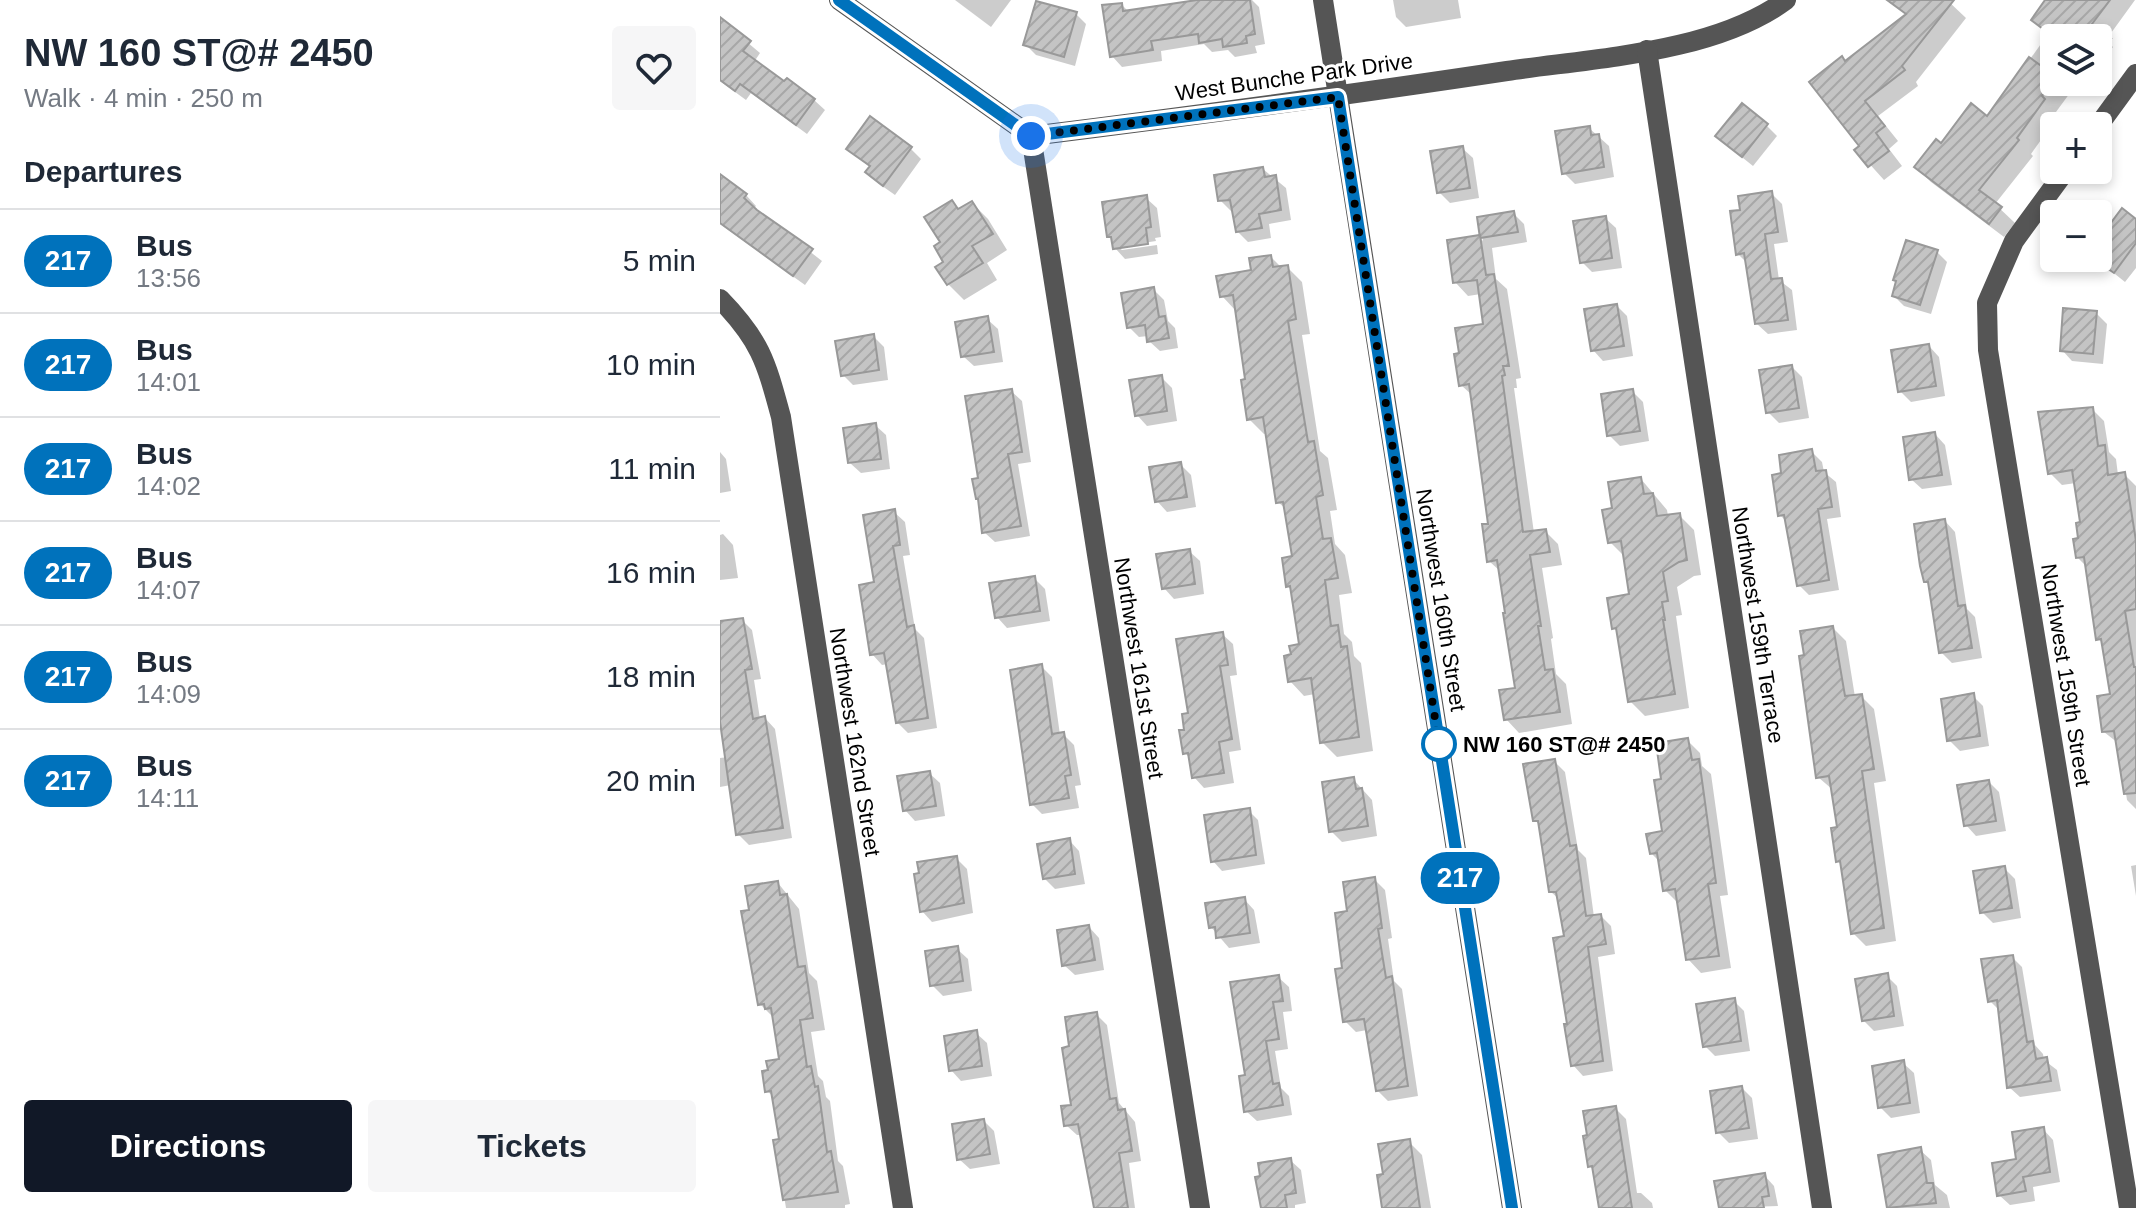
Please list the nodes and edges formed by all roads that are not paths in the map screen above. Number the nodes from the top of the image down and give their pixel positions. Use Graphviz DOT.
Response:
graph roads {
  1 [pos="839,0"];
  2 [pos="1323,0"];
  3 [pos="1786,0"];
  4 [pos="1647,50"];
  5 [pos="2136,74"];
  6 [pos="1338,97"];
  7 [pos="2108,112"];
  8 [pos="1031,136"];
  9 [pos="2056,184"];
  10 [pos="720,299"];
  11 [pos="903,1208"];
  12 [pos="1200,1208"];
  13 [pos="1512,1208"];
  14 [pos="1822,1208"];
  15 [pos="2129,1208"];
  1 -- 8 [label="street"];
  2 -- 6 [label="street, Northwest 160th Street"];
  3 -- 4 [label="street, West Bunche Park Drive"];
  4 -- 6 [label="street, West Bunche Park Drive"];
  4 -- 14 [label="street, Northwest 159th Terrace"];
  5 -- 7 [label="street"];
  6 -- 8 [label="street, West Bunche Park Drive"];
  6 -- 13 [label="street, Northwest 160th Street"];
  8 -- 12 [label="street, Northwest 161st Street"];
  9 -- 15 [label="street, Northwest 159th Street"];
  10 -- 11 [label="street, Northwest 162nd Street"];
}
